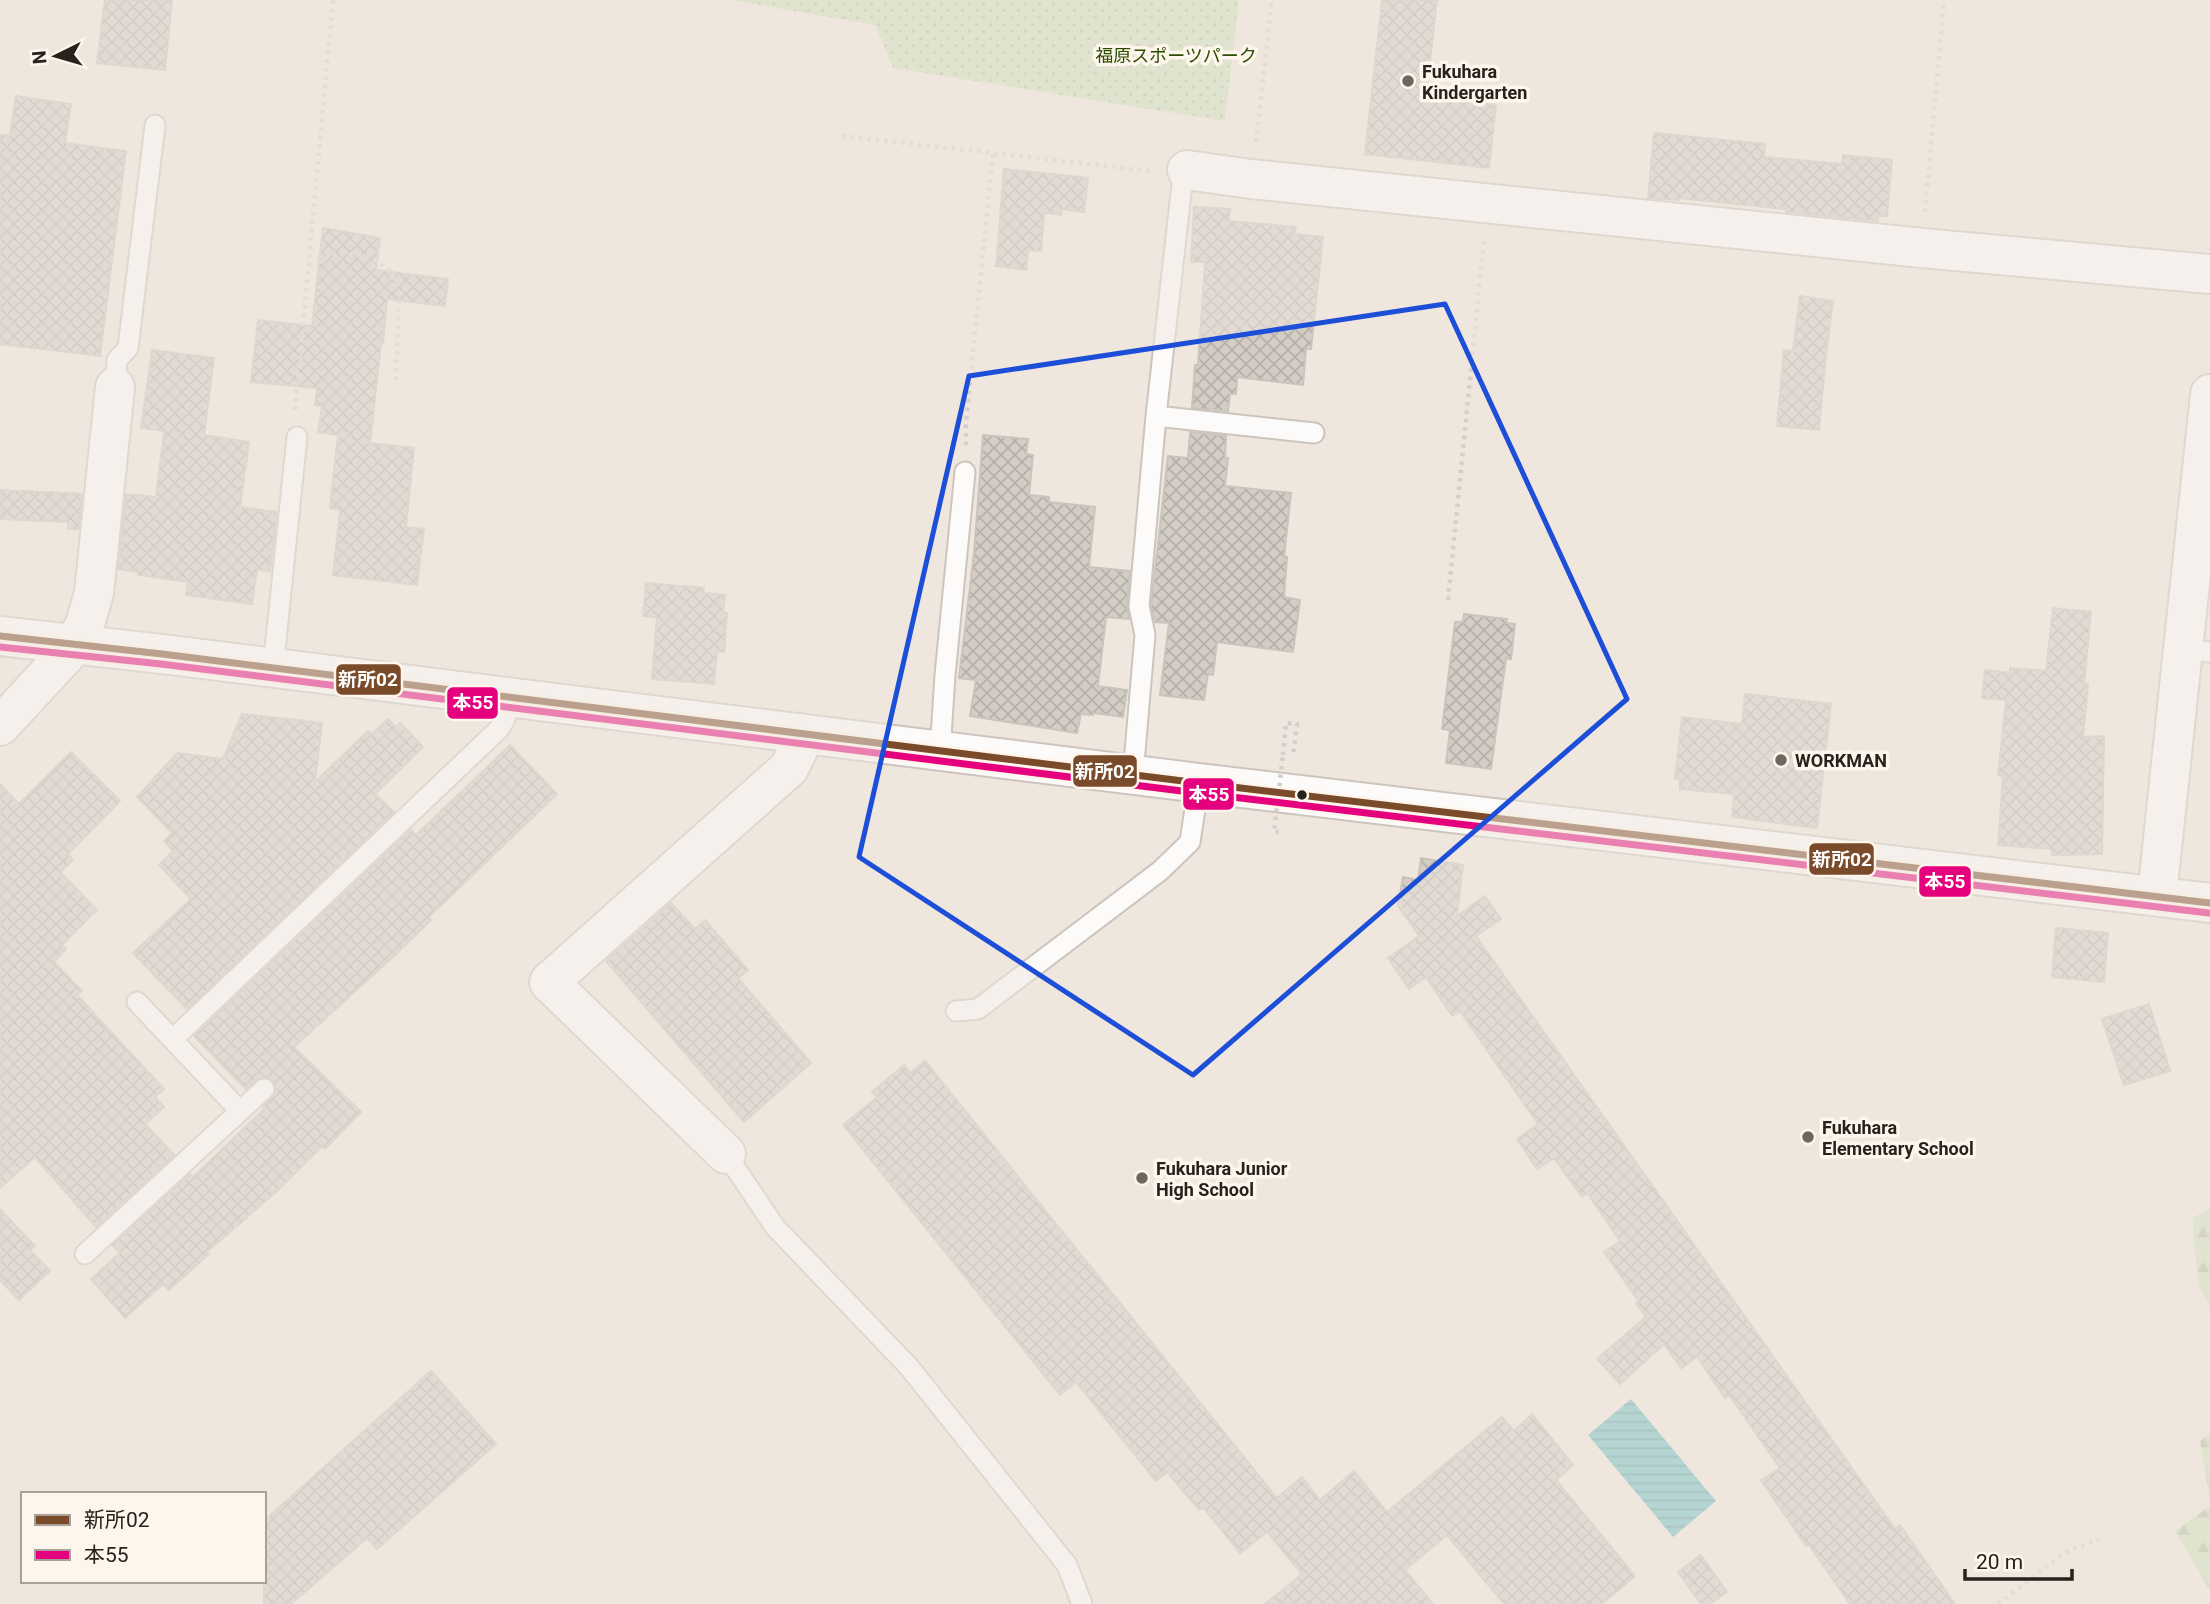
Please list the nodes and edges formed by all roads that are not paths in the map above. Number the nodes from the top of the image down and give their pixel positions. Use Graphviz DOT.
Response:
graph roads {
  1 [pos="155,125"];
  2 [pos="1185,172"];
  3 [pos="2210,274"];
  4 [pos="115,387"];
  5 [pos="1156,416"];
  6 [pos="2209,416"];
  7 [pos="1314,433"];
  8 [pos="297,437"];
  9 [pos="965,472"];
  10 [pos="0,636"];
  11 [pos="75,645"];
  12 [pos="2197,651"];
  13 [pos="273,668"];
  14 [pos="511,699"];
  15 [pos="0,726"];
  16 [pos="800,733"];
  17 [pos="940,752"];
  18 [pos="1133,775"];
  19 [pos="1199,783"];
  20 [pos="2157,895"];
  21 [pos="2210,903"];
  22 [pos="137,1002"];
  23 [pos="956,1011"];
  24 [pos="173,1038"];
  25 [pos="264,1089"];
  26 [pos="240,1111"];
  27 [pos="726,1154"];
  28 [pos="85,1254"];
  29 [pos="1082,1604"];
  1 -- 4 [label="lane"];
  2 -- 3 [label="street"];
  2 -- 5 [label="lane"];
  4 -- 11 [label="street"];
  5 -- 7 [label="lane"];
  5 -- 18 [label="lane"];
  6 -- 12 [label="street"];
  8 -- 13 [label="lane"];
  9 -- 17 [label="lane"];
  10 -- 11 [label="street"];
  11 -- 13 [label="street"];
  11 -- 15 [label="street"];
  12 -- 20 [label="street"];
  13 -- 14 [label="street"];
  14 -- 16 [label="street"];
  14 -- 24 [label="lane"];
  16 -- 17 [label="street"];
  16 -- 27 [label="street"];
  17 -- 18 [label="street"];
  18 -- 19 [label="street"];
  19 -- 20 [label="street"];
  19 -- 23 [label="lane"];
  20 -- 21 [label="street"];
  22 -- 24 [label="lane"];
  24 -- 26 [label="lane"];
  25 -- 26 [label="lane"];
  26 -- 28 [label="lane"];
  27 -- 29 [label="lane"];
}
